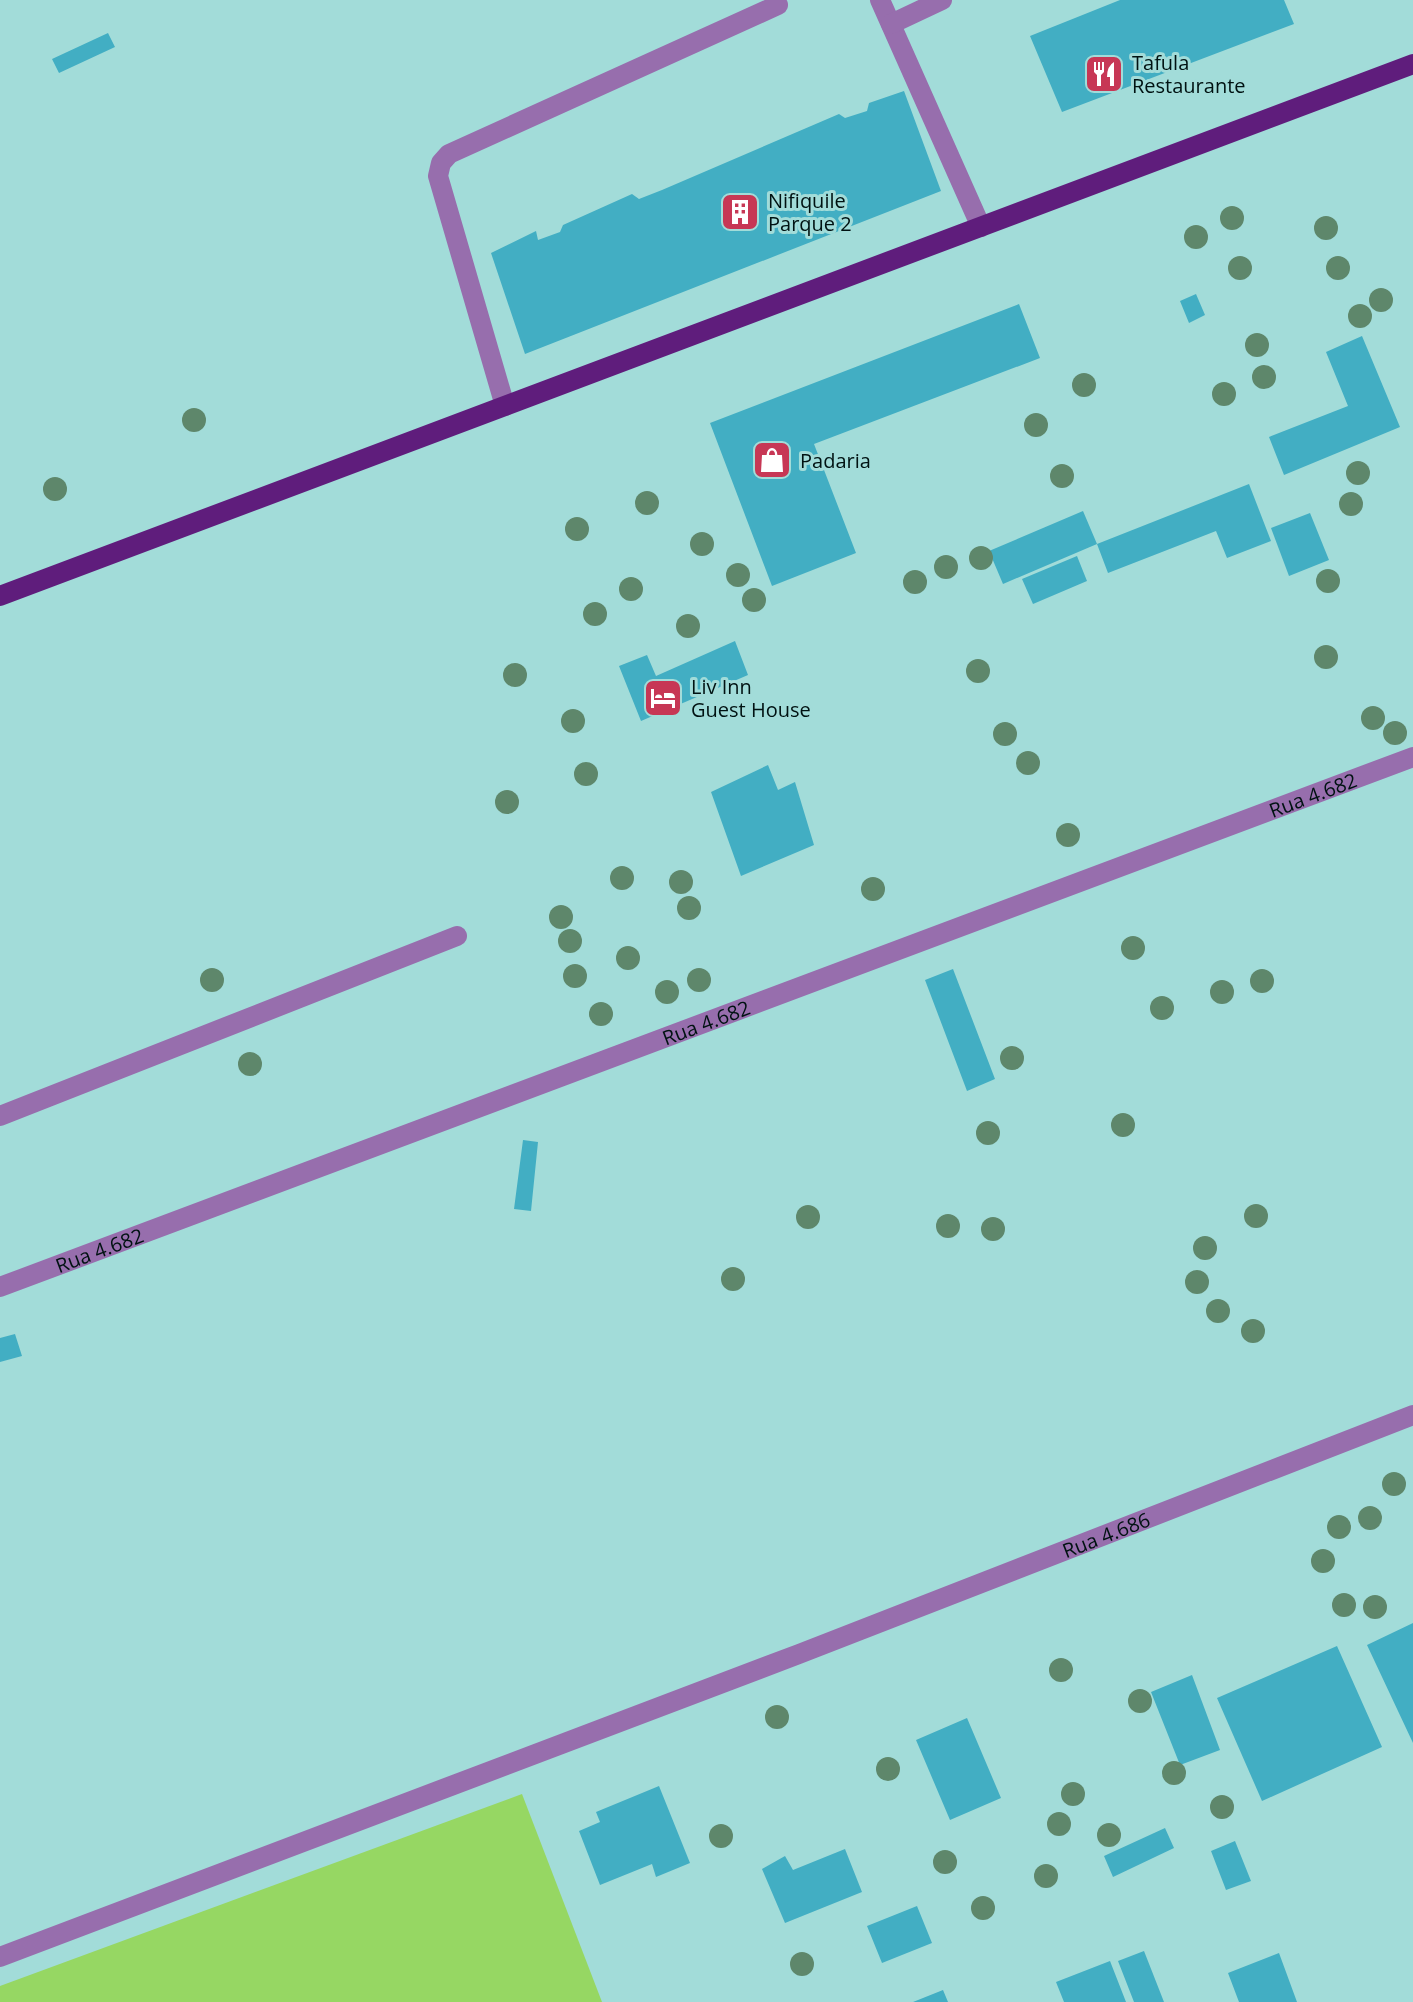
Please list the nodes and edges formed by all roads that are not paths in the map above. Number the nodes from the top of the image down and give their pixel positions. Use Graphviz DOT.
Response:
graph roads {
  1 [pos="880,0"];
  2 [pos="942,0"];
  3 [pos="778,5"];
  4 [pos="891,24"];
  5 [pos="1413,64"];
  6 [pos="981,227"];
  7 [pos="505,406"];
  8 [pos="0,596"];
  9 [pos="1413,757"];
  10 [pos="457,936"];
  11 [pos="0,1116"];
  12 [pos="0,1287"];
  13 [pos="1413,1415"];
  14 [pos="0,1957"];
  1 -- 4 [label="street"];
  2 -- 4 [label="street"];
  3 -- 7 [label="street"];
  4 -- 6 [label="street"];
  5 -- 6 [label="main road"];
  6 -- 7 [label="main road"];
  7 -- 8 [label="main road"];
  9 -- 12 [label="street, Rua 4.682"];
  10 -- 11 [label="street"];
  13 -- 14 [label="street, Rua 4.686"];
}
